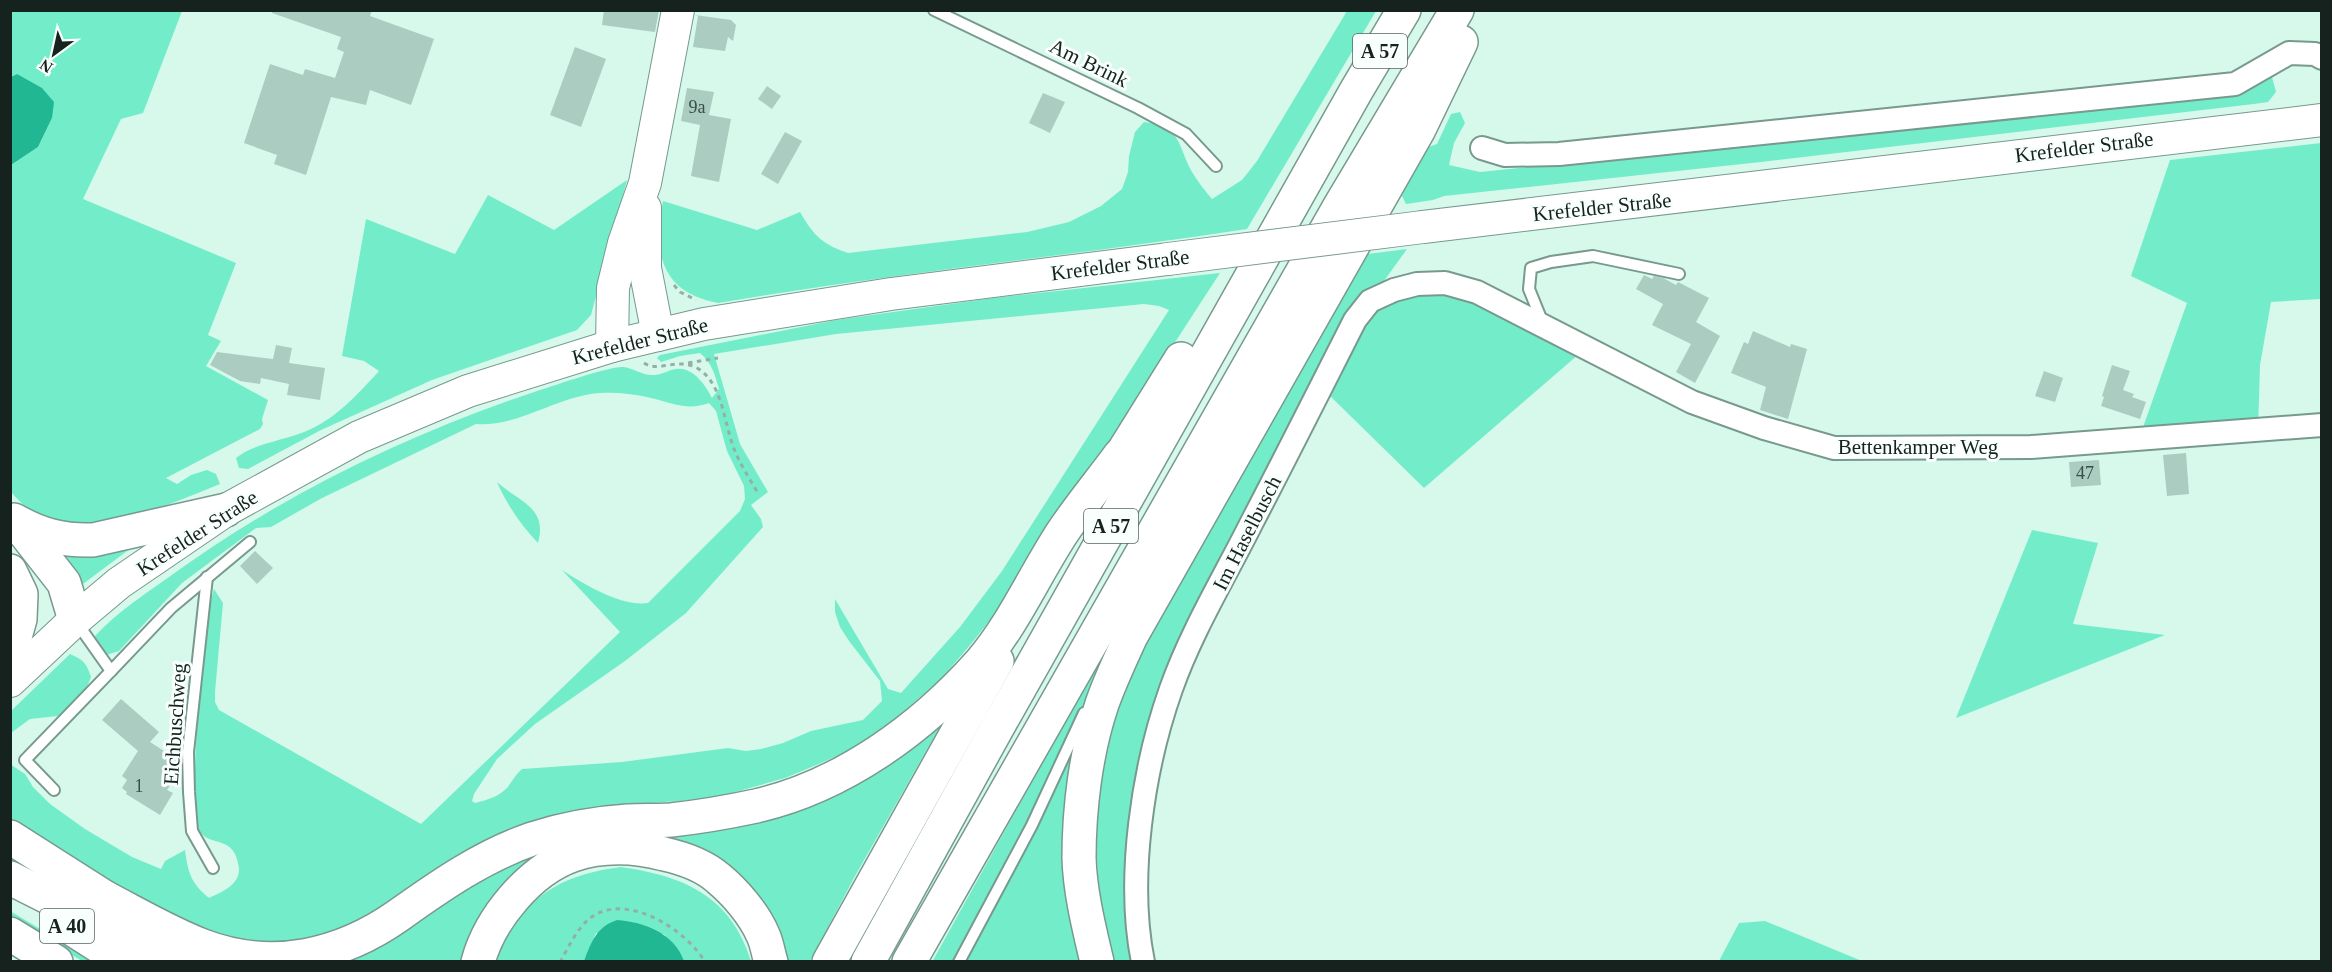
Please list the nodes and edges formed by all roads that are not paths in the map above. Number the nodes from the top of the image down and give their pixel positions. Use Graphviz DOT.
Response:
graph roads {
  1 [pos="678,10"];
  2 [pos="934,10"];
  3 [pos="1404,10"];
  4 [pos="1457,10"];
  5 [pos="1477,10"];
  6 [pos="2322,58"];
  7 [pos="1356,91"];
  8 [pos="2322,120"];
  9 [pos="1482,148"];
  10 [pos="1216,166"];
  11 [pos="645,183"];
  12 [pos="1679,274"];
  13 [pos="1544,326"];
  14 [pos="634,340"];
  15 [pos="2322,425"];
  16 [pos="1120,455"];
  17 [pos="226,510"];
  18 [pos="12,527"];
  19 [pos="250,542"];
  20 [pos="10,571"];
  21 [pos="207,577"];
  22 [pos="75,620"];
  23 [pos="1131,636"];
  24 [pos="10,655"];
  25 [pos="111,671"];
  26 [pos="10,681"];
  27 [pos="54,790"];
  28 [pos="986,823"];
  29 [pos="10,837"];
  30 [pos="213,868"];
  31 [pos="10,878"];
  32 [pos="10,890"];
  33 [pos="104,897"];
  34 [pos="10,934"];
  35 [pos="56,962"];
  36 [pos="124,962"];
  37 [pos="177,962"];
  38 [pos="206,962"];
  39 [pos="478,962"];
  40 [pos="771,962"];
  41 [pos="829,962"];
  42 [pos="868,962"];
  43 [pos="909,962"];
  44 [pos="926,962"];
  45 [pos="959,962"];
  46 [pos="1097,962"];
  47 [pos="1143,962"];
  1 -- 11 [label="main road"];
  2 -- 10 [label="lane, Am Brink"];
  3 -- 7 [label="highway, A 57"];
  4 -- 28 [label="highway, A 57"];
  5 -- 23 [label="highway"];
  6 -- 9 [label="street"];
  7 -- 16 [label="highway"];
  7 -- 42 [label="highway, A 57"];
  8 -- 14 [label="main road, Krefelder Straße, bridge"];
  11 -- 14 [label="main road"];
  11 -- 14 [label="main road"];
  12 -- 13 [label="lane"];
  13 -- 15 [label="street, Bettenkamper Weg"];
  13 -- 47 [label="street, Im Haselbusch"];
  14 -- 17 [label="main road, Krefelder Straße"];
  16 -- 33 [label="highway"];
  16 -- 41 [label="highway"];
  17 -- 18 [label="highway"];
  17 -- 22 [label="main road, Krefelder Straße"];
  18 -- 22 [label="highway"];
  19 -- 21 [label="lane"];
  20 -- 24 [label="highway"];
  21 -- 25 [label="lane"];
  21 -- 30 [label="lane, Eichbuschweg"];
  22 -- 25 [label="lane"];
  22 -- 26 [label="main road, Krefelder Straße"];
  23 -- 45 [label="lane"];
  23 -- 46 [label="highway"];
  25 -- 27 [label="lane"];
  28 -- 43 [label="highway, A 57"];
  28 -- 44 [label="highway"];
  29 -- 33 [label="highway"];
  31 -- 37 [label="highway"];
  32 -- 36 [label="highway, A 40"];
  33 -- 38 [label="highway"];
  34 -- 35 [label="highway, A 40"];
  39 -- 40 [label="highway"];
}
